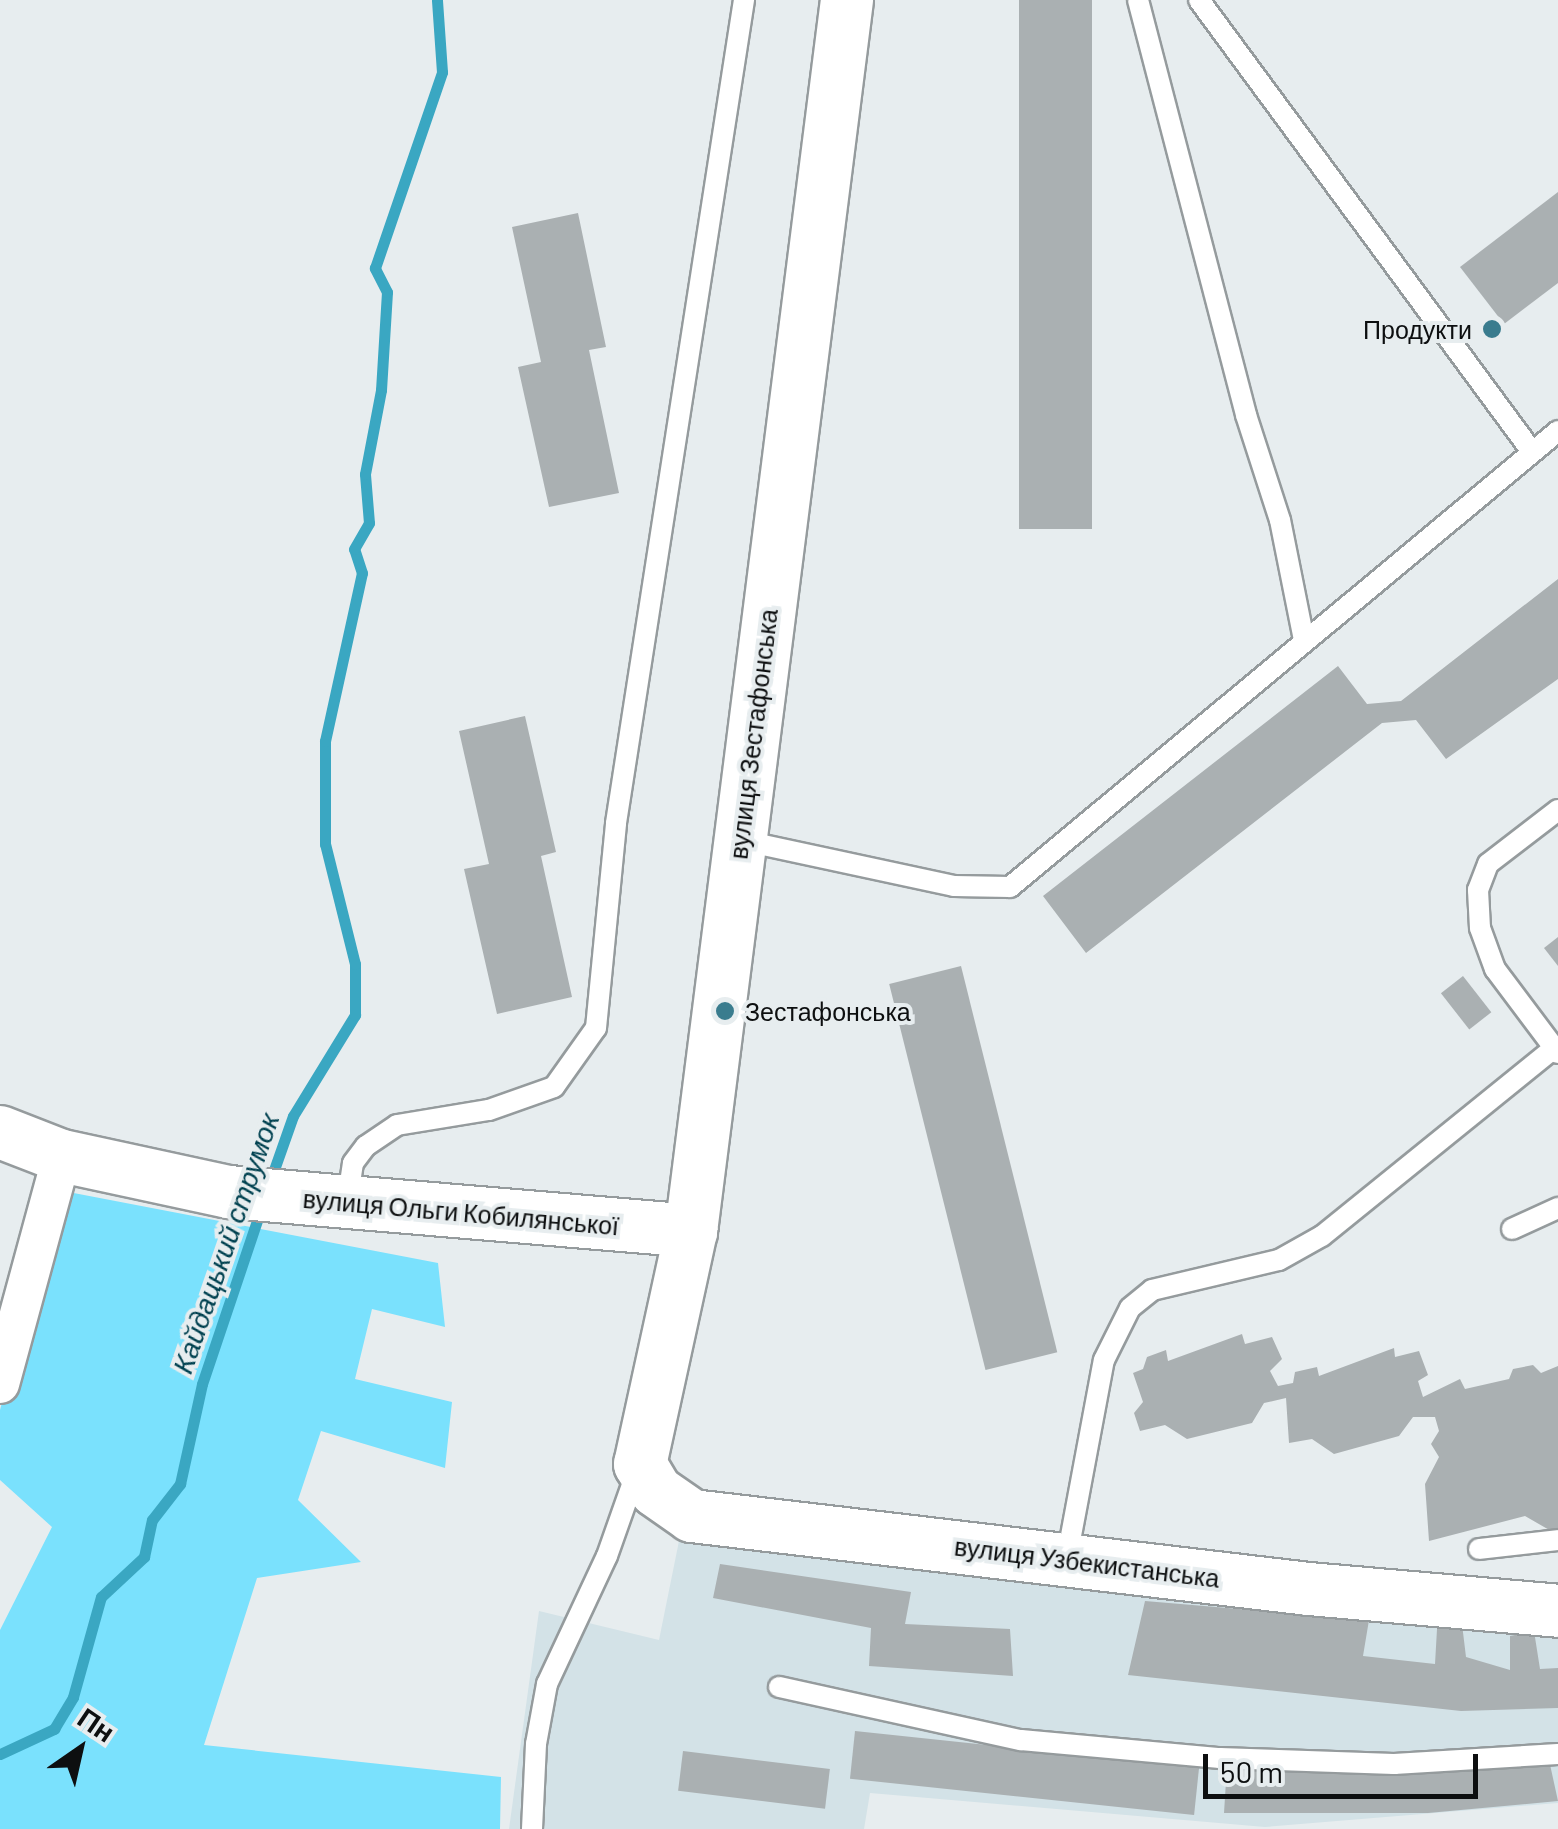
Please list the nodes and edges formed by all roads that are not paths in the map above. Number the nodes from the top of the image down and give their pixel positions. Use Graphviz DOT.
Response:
graph roads {
  1 [pos="744,0"];
  2 [pos="847,0"];
  3 [pos="1138,0"];
  4 [pos="1199,0"];
  5 [pos="1558,431"];
  6 [pos="1530,449"];
  7 [pos="1304,640"];
  8 [pos="1558,810"];
  9 [pos="739,840"];
  10 [pos="1555,1051"];
  11 [pos="0,1132"];
  12 [pos="62,1156"];
  13 [pos="329,1202"];
  14 [pos="1558,1208"];
  15 [pos="1512,1230"];
  16 [pos="691,1231"];
  17 [pos="0,1384"];
  18 [pos="640,1464"];
  19 [pos="1558,1540"];
  20 [pos="1479,1549"];
  21 [pos="1066,1558"];
  22 [pos="1558,1610"];
  23 [pos="779,1687"];
  24 [pos="1558,1754"];
  25 [pos="532,1829"];
  1 -- 13 [label="lane"];
  2 -- 9 [label="street, вулиця Зестафонська"];
  3 -- 7 [label="lane"];
  4 -- 6 [label="lane"];
  5 -- 6 [label="lane"];
  6 -- 7 [label="lane"];
  7 -- 9 [label="lane"];
  8 -- 10 [label="lane"];
  9 -- 16 [label="street, вулиця Зестафонська"];
  10 -- 21 [label="lane"];
  11 -- 12 [label="street, вулиця Ольги Кобилянської"];
  12 -- 13 [label="street, вулиця Ольги Кобилянської"];
  12 -- 17 [label="street"];
  13 -- 16 [label="street, вулиця Ольги Кобилянської"];
  14 -- 15 [label="lane"];
  16 -- 18 [label="street, вулиця Зестафонська"];
  18 -- 21 [label="street, вулиця Узбекистанська"];
  18 -- 25 [label="lane"];
  19 -- 20 [label="lane"];
  21 -- 22 [label="street, вулиця Узбекистанська"];
  23 -- 24 [label="lane"];
}
